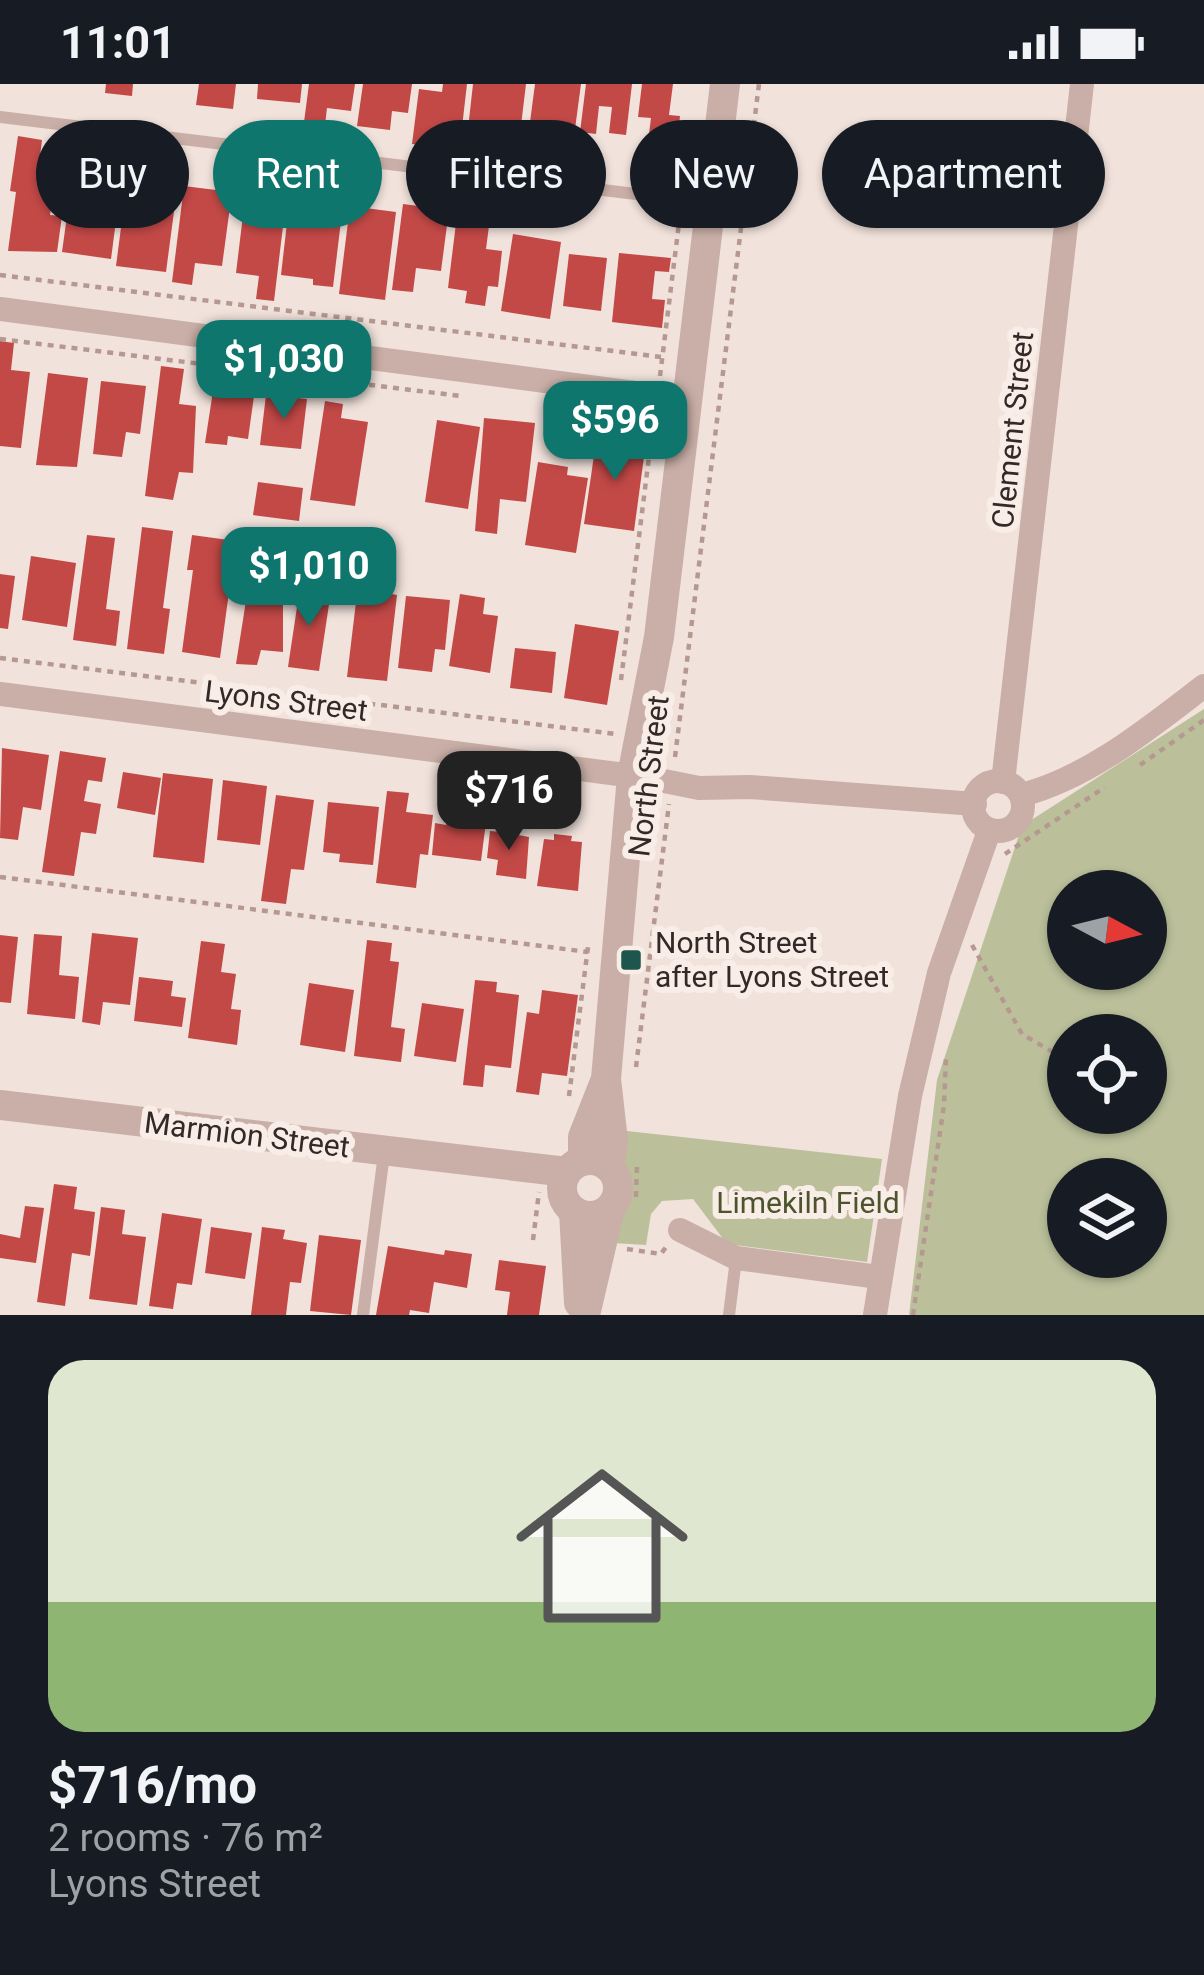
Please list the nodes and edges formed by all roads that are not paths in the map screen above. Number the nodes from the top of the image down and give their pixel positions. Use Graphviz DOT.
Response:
graph roads {
  1 [pos="725,84"];
  2 [pos="1082,84"];
  3 [pos="0,117"];
  4 [pos="716,120"];
  5 [pos="630,193"];
  6 [pos="694,228"];
  7 [pos="0,309"];
  8 [pos="671,410"];
  9 [pos="1204,686"];
  10 [pos="0,694"];
  11 [pos="646,771"];
  12 [pos="1012,789"];
  13 [pos="974,804"];
  14 [pos="989,831"];
  15 [pos="0,1105"];
  16 [pos="385,1153"];
  17 [pos="588,1177"];
  18 [pos="680,1230"];
  19 [pos="736,1258"];
  20 [pos="879,1277"];
  21 [pos="363,1315"];
  22 [pos="582,1315"];
  23 [pos="729,1315"];
  24 [pos="874,1315"];
  1 -- 4 [label="street, North Street"];
  2 -- 12 [label="street, Clement Street"];
  3 -- 5 [label="lane"];
  6 -- 8 [label="street, North Street"];
  7 -- 8 [label="street"];
  8 -- 11 [label="street, North Street"];
  9 -- 12 [label="street"];
  10 -- 11 [label="street, Lyons Street"];
  11 -- 13 [label="street, Lyons Street"];
  11 -- 17 [label="street, North Street"];
  12 -- 13 [label="street"];
  12 -- 14 [label="street"];
  13 -- 14 [label="street"];
  14 -- 20 [label="street"];
  15 -- 16 [label="street, Marmion Street"];
  16 -- 17 [label="street, Marmion Street"];
  16 -- 21 [label="lane"];
  17 -- 22 [label="street, North Street"];
  17 -- 22 [label="street, North Street"];
  18 -- 19 [label="street"];
  19 -- 20 [label="street"];
  19 -- 23 [label="lane"];
  20 -- 24 [label="street"];
}
